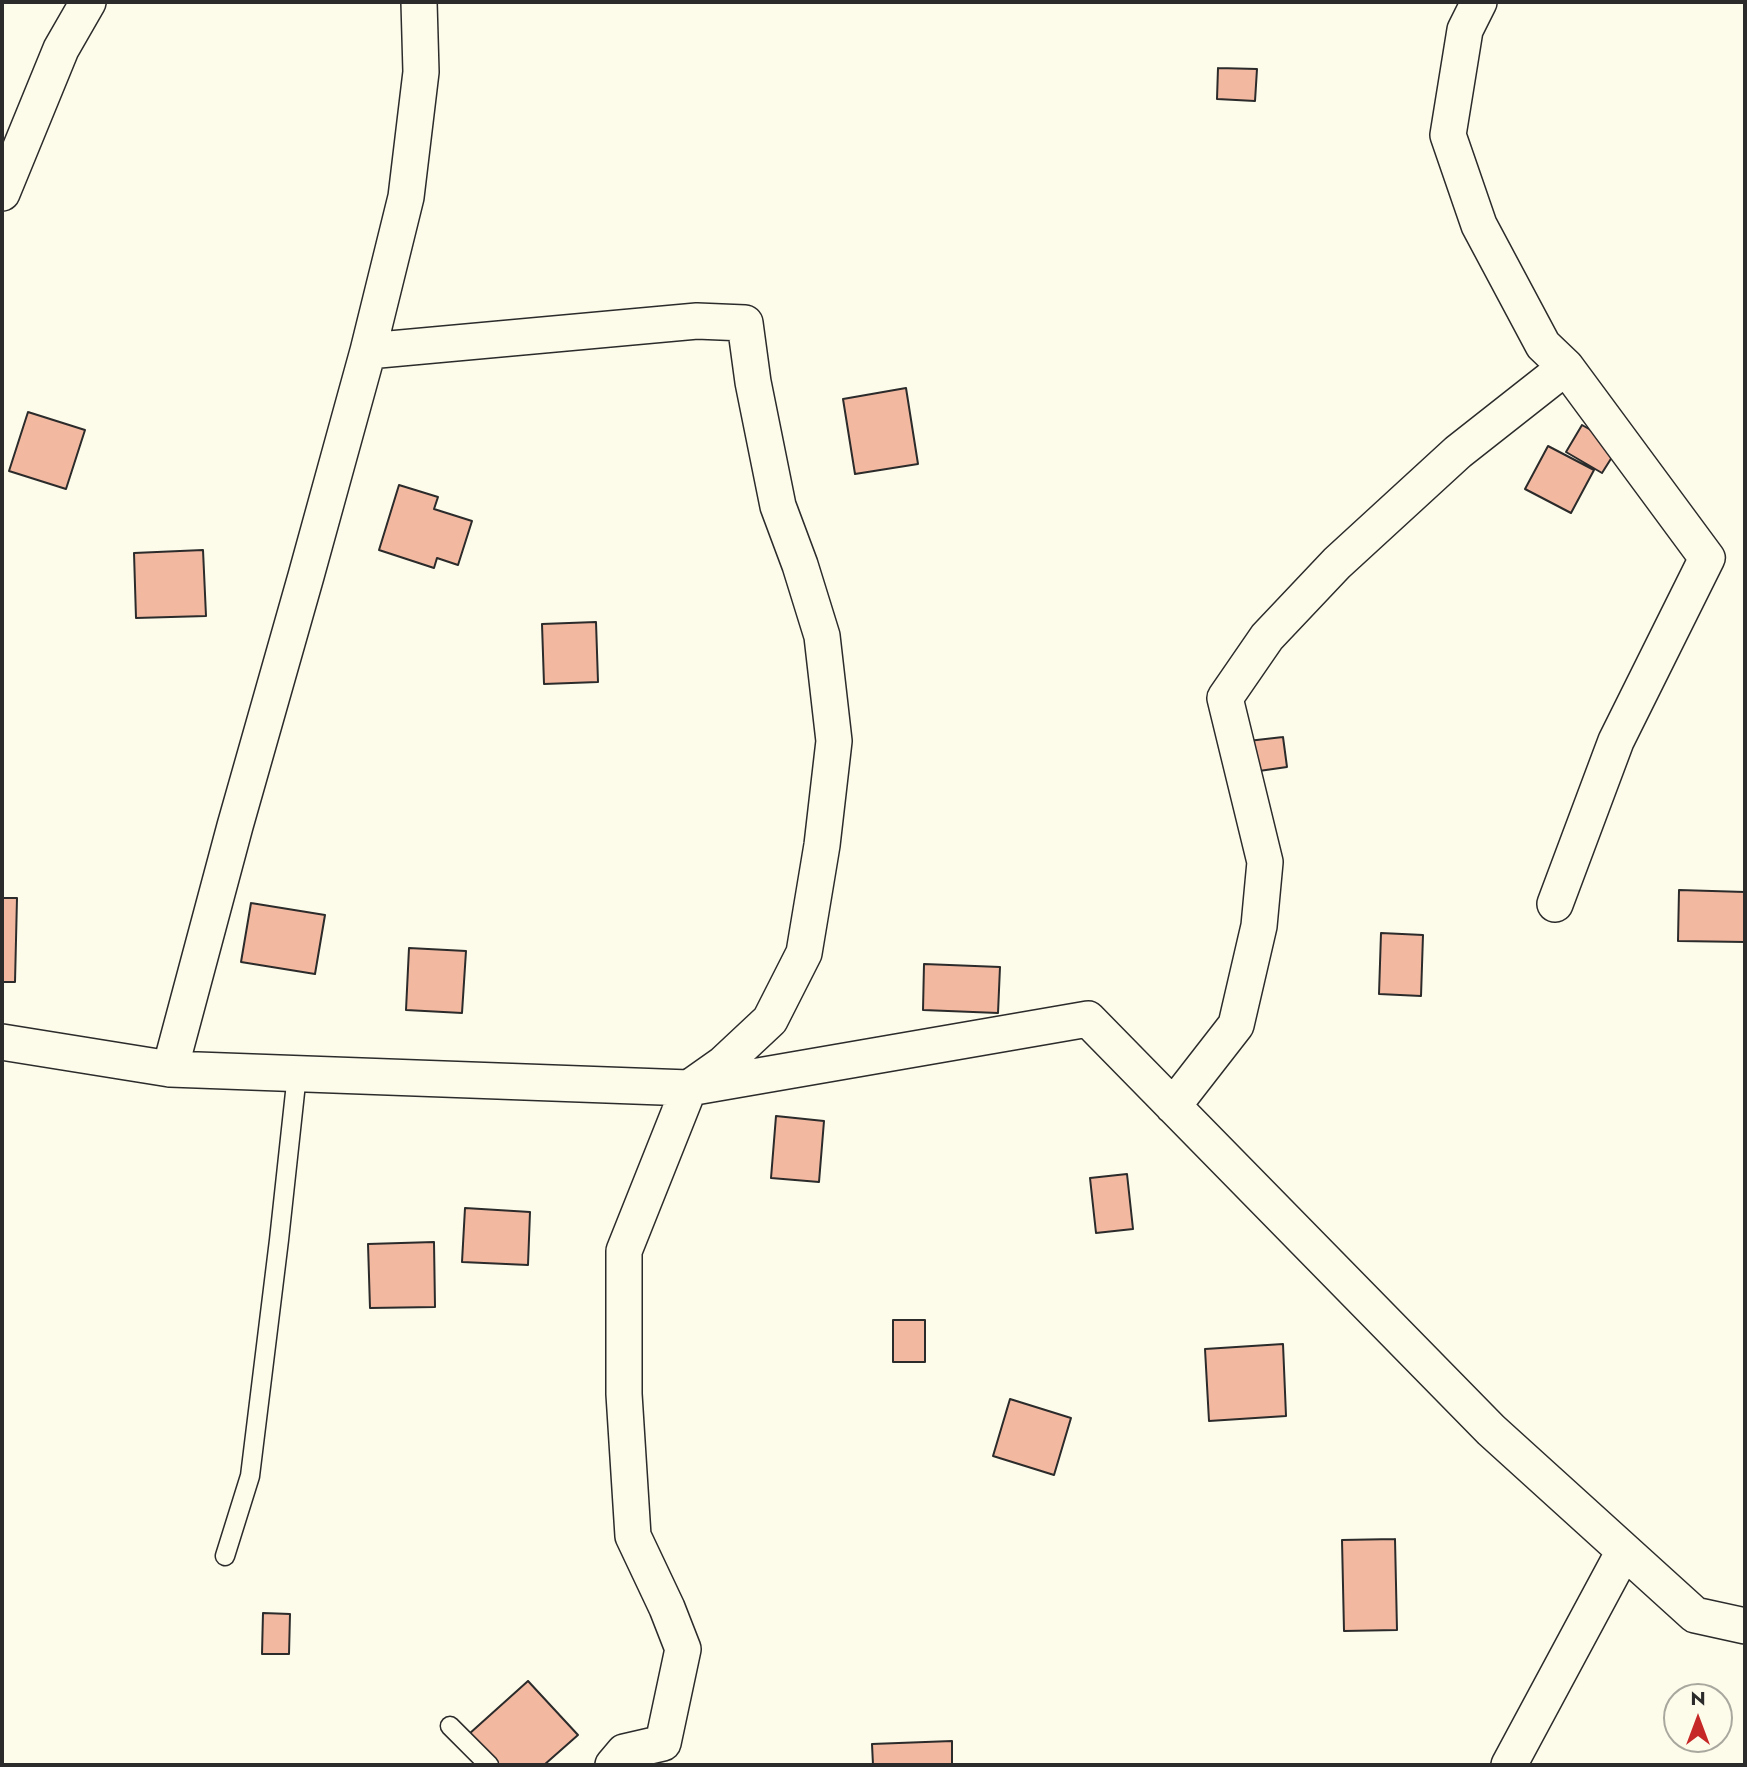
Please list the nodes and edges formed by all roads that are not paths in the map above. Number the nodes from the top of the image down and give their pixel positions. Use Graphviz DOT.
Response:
graph roads {
  1 [pos="88,2"];
  2 [pos="419,2"];
  3 [pos="1479,2"];
  4 [pos="2,193"];
  5 [pos="368,351"];
  6 [pos="1566,367"];
  7 [pos="1555,904"];
  8 [pos="2,1042"];
  9 [pos="170,1069"];
  10 [pos="297,1073"];
  11 [pos="689,1088"];
  12 [pos="1173,1106"];
  13 [pos="1624,1551"];
  14 [pos="225,1556"];
  15 [pos="1745,1626"];
  16 [pos="450,1726"];
  17 [pos="489,1765"];
  18 [pos="613,1765"];
  19 [pos="1509,1765"];
  1 -- 4 [label="street"];
  2 -- 5 [label="street"];
  3 -- 6 [label="street"];
  5 -- 9 [label="street"];
  5 -- 11 [label="street"];
  6 -- 7 [label="street"];
  6 -- 12 [label="street"];
  8 -- 9 [label="street"];
  9 -- 10 [label="street"];
  10 -- 11 [label="street"];
  10 -- 14 [label="lane"];
  11 -- 12 [label="street"];
  11 -- 18 [label="street"];
  12 -- 13 [label="street"];
  13 -- 15 [label="street"];
  13 -- 19 [label="street"];
  16 -- 17 [label="lane"];
}
